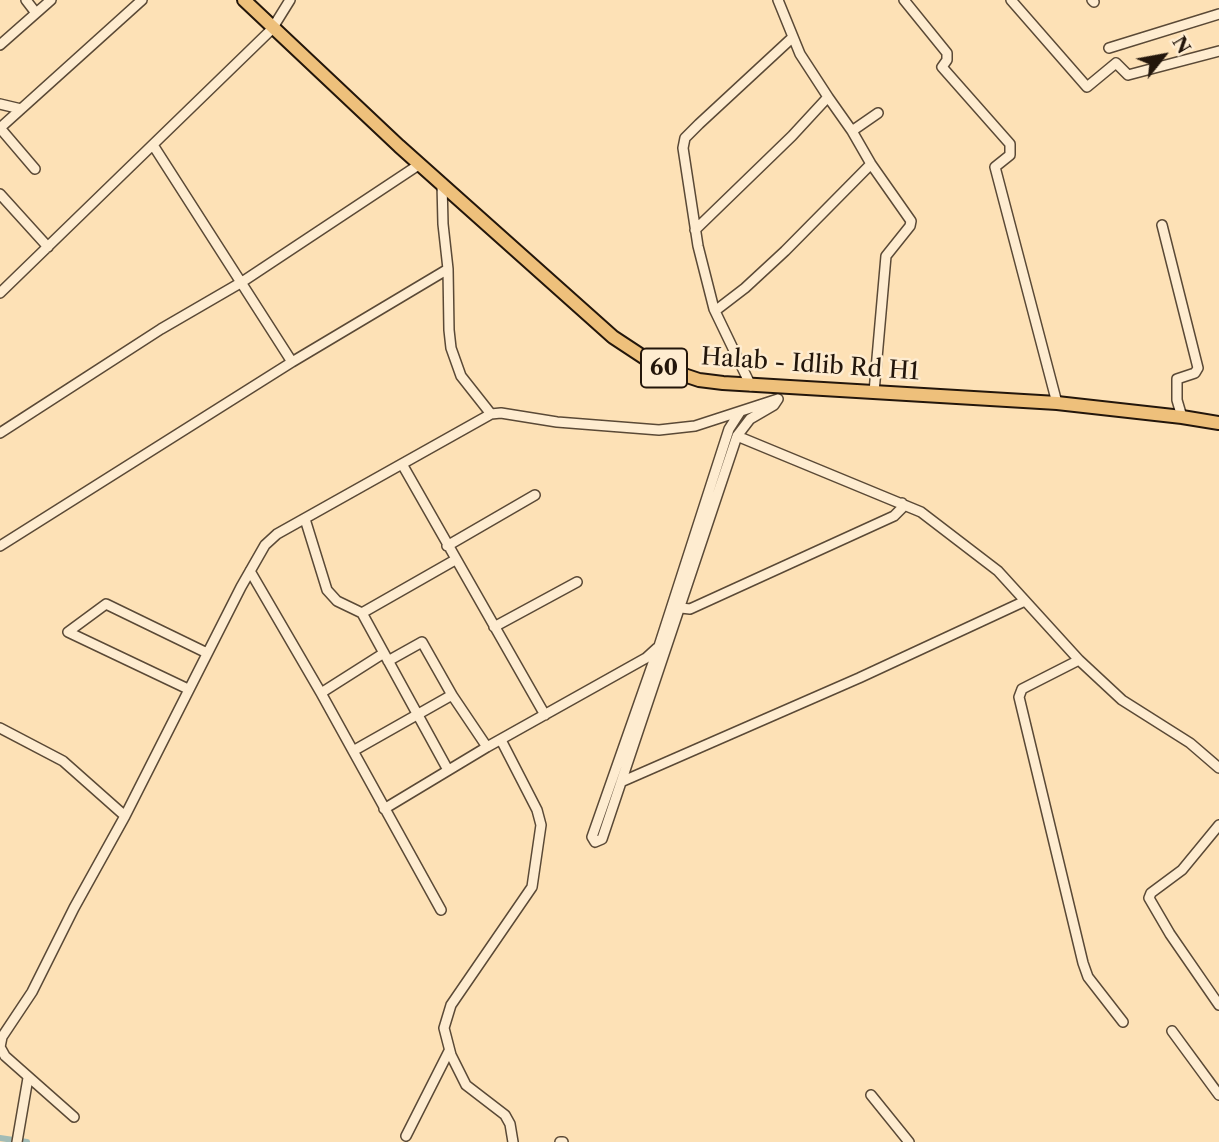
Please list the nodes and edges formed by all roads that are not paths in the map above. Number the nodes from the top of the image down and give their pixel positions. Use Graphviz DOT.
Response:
graph roads {
  1 [pos="26,0"];
  2 [pos="51,0"];
  3 [pos="142,0"];
  4 [pos="244,0"];
  5 [pos="290,0"];
  6 [pos="778,0"];
  7 [pos="904,0"];
  8 [pos="1011,0"];
  9 [pos="36,13"];
  10 [pos="1219,14"];
  11 [pos="272,29"];
  12 [pos="793,37"];
  13 [pos="0,45"];
  14 [pos="1109,48"];
  15 [pos="1219,51"];
  16 [pos="828,97"];
  17 [pos="0,104"];
  18 [pos="21,109"];
  19 [pos="878,113"];
  20 [pos="0,128"];
  21 [pos="852,131"];
  22 [pos="153,145"];
  23 [pos="420,164"];
  24 [pos="871,164"];
  25 [pos="34,169"];
  26 [pos="442,183"];
  27 [pos="0,194"];
  28 [pos="1162,225"];
  29 [pos="695,230"];
  30 [pos="48,247"];
  31 [pos="448,269"];
  32 [pos="242,282"];
  33 [pos="0,293"];
  34 [pos="715,312"];
  35 [pos="292,362"];
  36 [pos="751,386"];
  37 [pos="874,392"];
  38 [pos="780,393"];
  39 [pos="1057,403"];
  40 [pos="740,412"];
  41 [pos="491,414"];
  42 [pos="1182,416"];
  43 [pos="1219,423"];
  44 [pos="0,433"];
  45 [pos="737,436"];
  46 [pos="401,464"];
  47 [pos="535,495"];
  48 [pos="902,503"];
  49 [pos="305,519"];
  50 [pos="0,546"];
  51 [pos="447,546"];
  52 [pos="455,560"];
  53 [pos="250,571"];
  54 [pos="577,582"];
  55 [pos="1025,601"];
  56 [pos="681,608"];
  57 [pos="362,613"];
  58 [pos="494,627"];
  59 [pos="670,640"];
  60 [pos="659,646"];
  61 [pos="206,653"];
  62 [pos="386,657"];
  63 [pos="1079,660"];
  64 [pos="188,689"];
  65 [pos="321,693"];
  66 [pos="452,695"];
  67 [pos="418,714"];
  68 [pos="545,715"];
  69 [pos="0,728"];
  70 [pos="501,740"];
  71 [pos="487,747"];
  72 [pos="353,751"];
  73 [pos="1219,768"];
  74 [pos="448,770"];
  75 [pos="621,782"];
  76 [pos="384,809"];
  77 [pos="125,816"];
  78 [pos="1219,825"];
  79 [pos="440,910"];
  80 [pos="1219,1005"];
  81 [pos="1123,1022"];
  82 [pos="1172,1031"];
  83 [pos="449,1051"];
  84 [pos="28,1078"];
  85 [pos="871,1095"];
  86 [pos="1219,1096"];
  87 [pos="74,1117"];
  88 [pos="406,1136"];
  89 [pos="17,1142"];
  90 [pos="513,1142"];
  91 [pos="909,1142"];
  1 -- 9 [label="street"];
  2 -- 9 [label="street"];
  3 -- 18 [label="street"];
  4 -- 11 [label="highway, Halab - Idlib Rd H1 / 60"];
  5 -- 11 [label="street"];
  6 -- 12 [label="street"];
  7 -- 39 [label="street"];
  8 -- 15 [label="street"];
  9 -- 13 [label="street"];
  10 -- 14 [label="street"];
  11 -- 22 [label="street"];
  11 -- 23 [label="highway, Halab - Idlib Rd H1 / 60"];
  12 -- 16 [label="street"];
  12 -- 29 [label="street"];
  16 -- 21 [label="street"];
  16 -- 29 [label="street"];
  17 -- 18 [label="street"];
  18 -- 20 [label="street"];
  19 -- 21 [label="street"];
  20 -- 25 [label="street"];
  21 -- 24 [label="street"];
  22 -- 30 [label="street"];
  22 -- 32 [label="street"];
  23 -- 26 [label="highway, Halab - Idlib Rd H1 / 60"];
  23 -- 32 [label="street"];
  24 -- 34 [label="street"];
  24 -- 37 [label="street"];
  26 -- 31 [label="street"];
  26 -- 36 [label="highway, Halab - Idlib Rd H1 / 60"];
  27 -- 30 [label="street"];
  28 -- 42 [label="street"];
  29 -- 34 [label="street"];
  30 -- 33 [label="street"];
  31 -- 35 [label="street"];
  31 -- 41 [label="street"];
  32 -- 35 [label="street"];
  32 -- 44 [label="street"];
  34 -- 36 [label="street"];
  35 -- 50 [label="street"];
  36 -- 38 [label="highway, Halab - Idlib Rd H1 / 60"];
  37 -- 38 [label="highway, Halab - Idlib Rd H1 / 60"];
  37 -- 39 [label="highway, Halab - Idlib Rd H1 / 60"];
  38 -- 40 [label="street"];
  38 -- 45 [label="street"];
  39 -- 42 [label="highway, Halab - Idlib Rd H1 / 60"];
  40 -- 41 [label="street"];
  40 -- 60 [label="street"];
  41 -- 46 [label="street"];
  42 -- 43 [label="highway, Halab - Idlib Rd H1 / 60"];
  45 -- 48 [label="street"];
  45 -- 56 [label="street"];
  46 -- 49 [label="street"];
  46 -- 51 [label="street"];
  47 -- 51 [label="street"];
  48 -- 55 [label="street"];
  48 -- 56 [label="street"];
  49 -- 53 [label="street"];
  49 -- 57 [label="street"];
  51 -- 52 [label="street"];
  52 -- 57 [label="street"];
  52 -- 58 [label="street"];
  53 -- 61 [label="street"];
  53 -- 65 [label="street"];
  54 -- 58 [label="street"];
  55 -- 63 [label="street"];
  55 -- 75 [label="street"];
  56 -- 59 [label="street"];
  57 -- 62 [label="street"];
  58 -- 68 [label="street"];
  59 -- 60 [label="street"];
  59 -- 75 [label="street"];
  60 -- 68 [label="street"];
  60 -- 75 [label="street"];
  61 -- 64 [label="street"];
  61 -- 64 [label="street"];
  62 -- 65 [label="street"];
  62 -- 66 [label="street"];
  62 -- 67 [label="street"];
  63 -- 73 [label="street"];
  63 -- 81 [label="street"];
  64 -- 77 [label="street"];
  65 -- 72 [label="street"];
  66 -- 67 [label="street"];
  66 -- 71 [label="street"];
  67 -- 72 [label="street"];
  67 -- 74 [label="street"];
  68 -- 70 [label="street"];
  69 -- 77 [label="street"];
  70 -- 71 [label="street"];
  70 -- 83 [label="street"];
  71 -- 74 [label="street"];
  72 -- 76 [label="street"];
  74 -- 76 [label="street"];
  76 -- 79 [label="street"];
  77 -- 84 [label="street"];
  78 -- 80 [label="street"];
  82 -- 86 [label="street"];
  83 -- 88 [label="street"];
  83 -- 90 [label="street"];
  84 -- 87 [label="street"];
  84 -- 89 [label="street"];
  85 -- 91 [label="street"];
}
